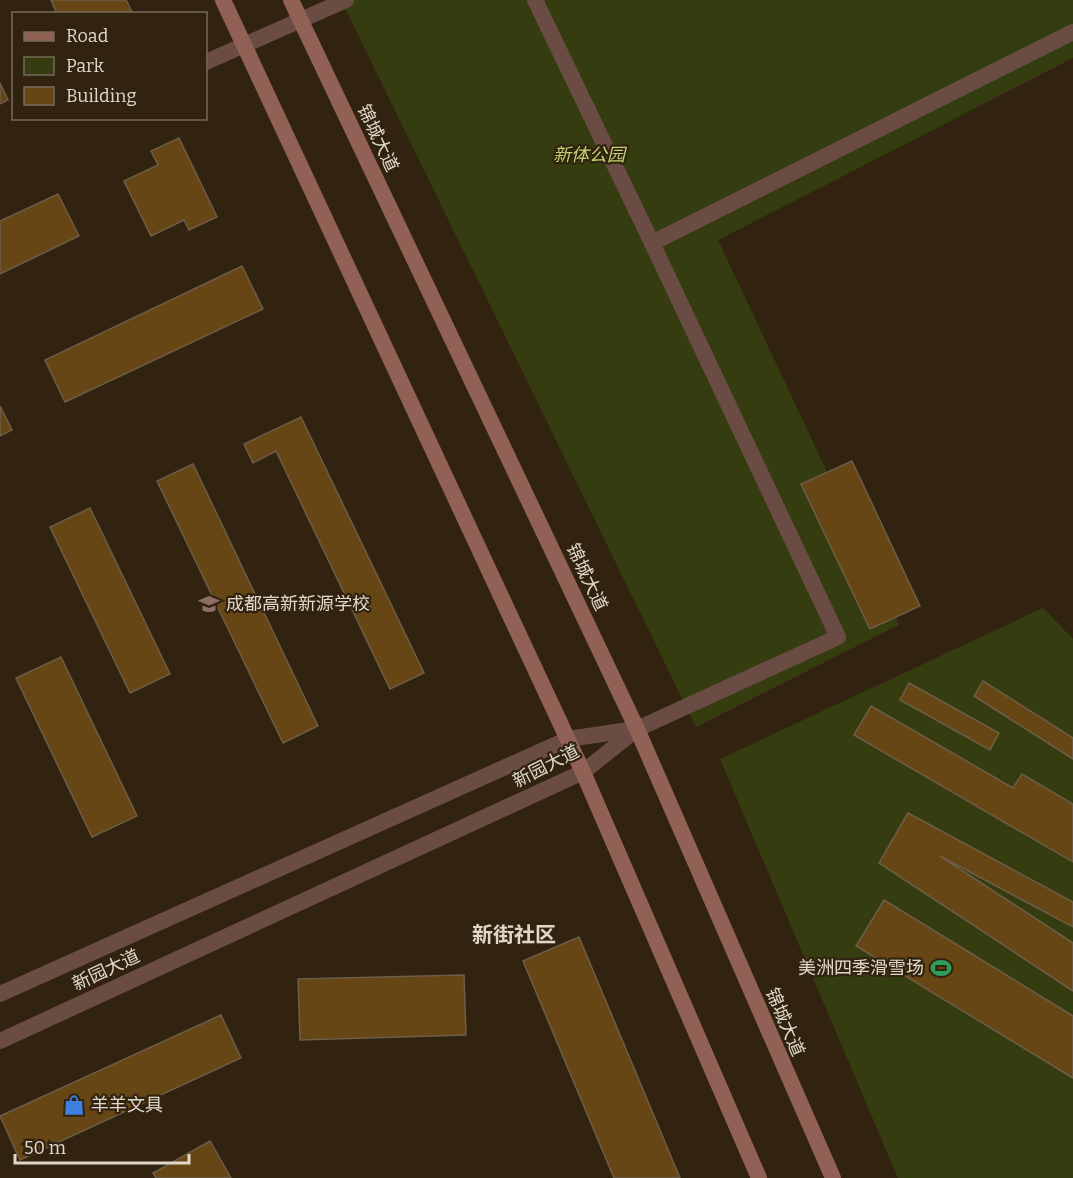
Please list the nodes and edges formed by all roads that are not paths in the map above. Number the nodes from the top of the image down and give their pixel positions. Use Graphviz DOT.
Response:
graph roads {
  1 [pos="223,0"];
  2 [pos="291,0"];
  3 [pos="346,0"];
  4 [pos="535,0"];
  5 [pos="301,20"];
  6 [pos="1073,32"];
  7 [pos="244,45"];
  8 [pos="207,62"];
  9 [pos="652,243"];
  10 [pos="637,729"];
  11 [pos="568,739"];
  12 [pos="583,772"];
  13 [pos="0,994"];
  14 [pos="0,1041"];
  15 [pos="759,1178"];
  16 [pos="833,1178"];
  1 -- 7 [label="main road"];
  2 -- 5 [label="main road, 锦城大道"];
  3 -- 5 [label="street"];
  4 -- 9 [label="street"];
  5 -- 7 [label="street"];
  5 -- 10 [label="main road, 锦城大道"];
  6 -- 9 [label="street"];
  7 -- 8 [label="street"];
  7 -- 11 [label="main road"];
  9 -- 10 [label="street"];
  10 -- 11 [label="street, 新园大道"];
  10 -- 12 [label="street, 新园大道"];
  10 -- 16 [label="main road, 锦城大道"];
  11 -- 12 [label="main road"];
  11 -- 13 [label="street, 新园大道"];
  12 -- 14 [label="street, 新园大道"];
  12 -- 15 [label="main road"];
}
